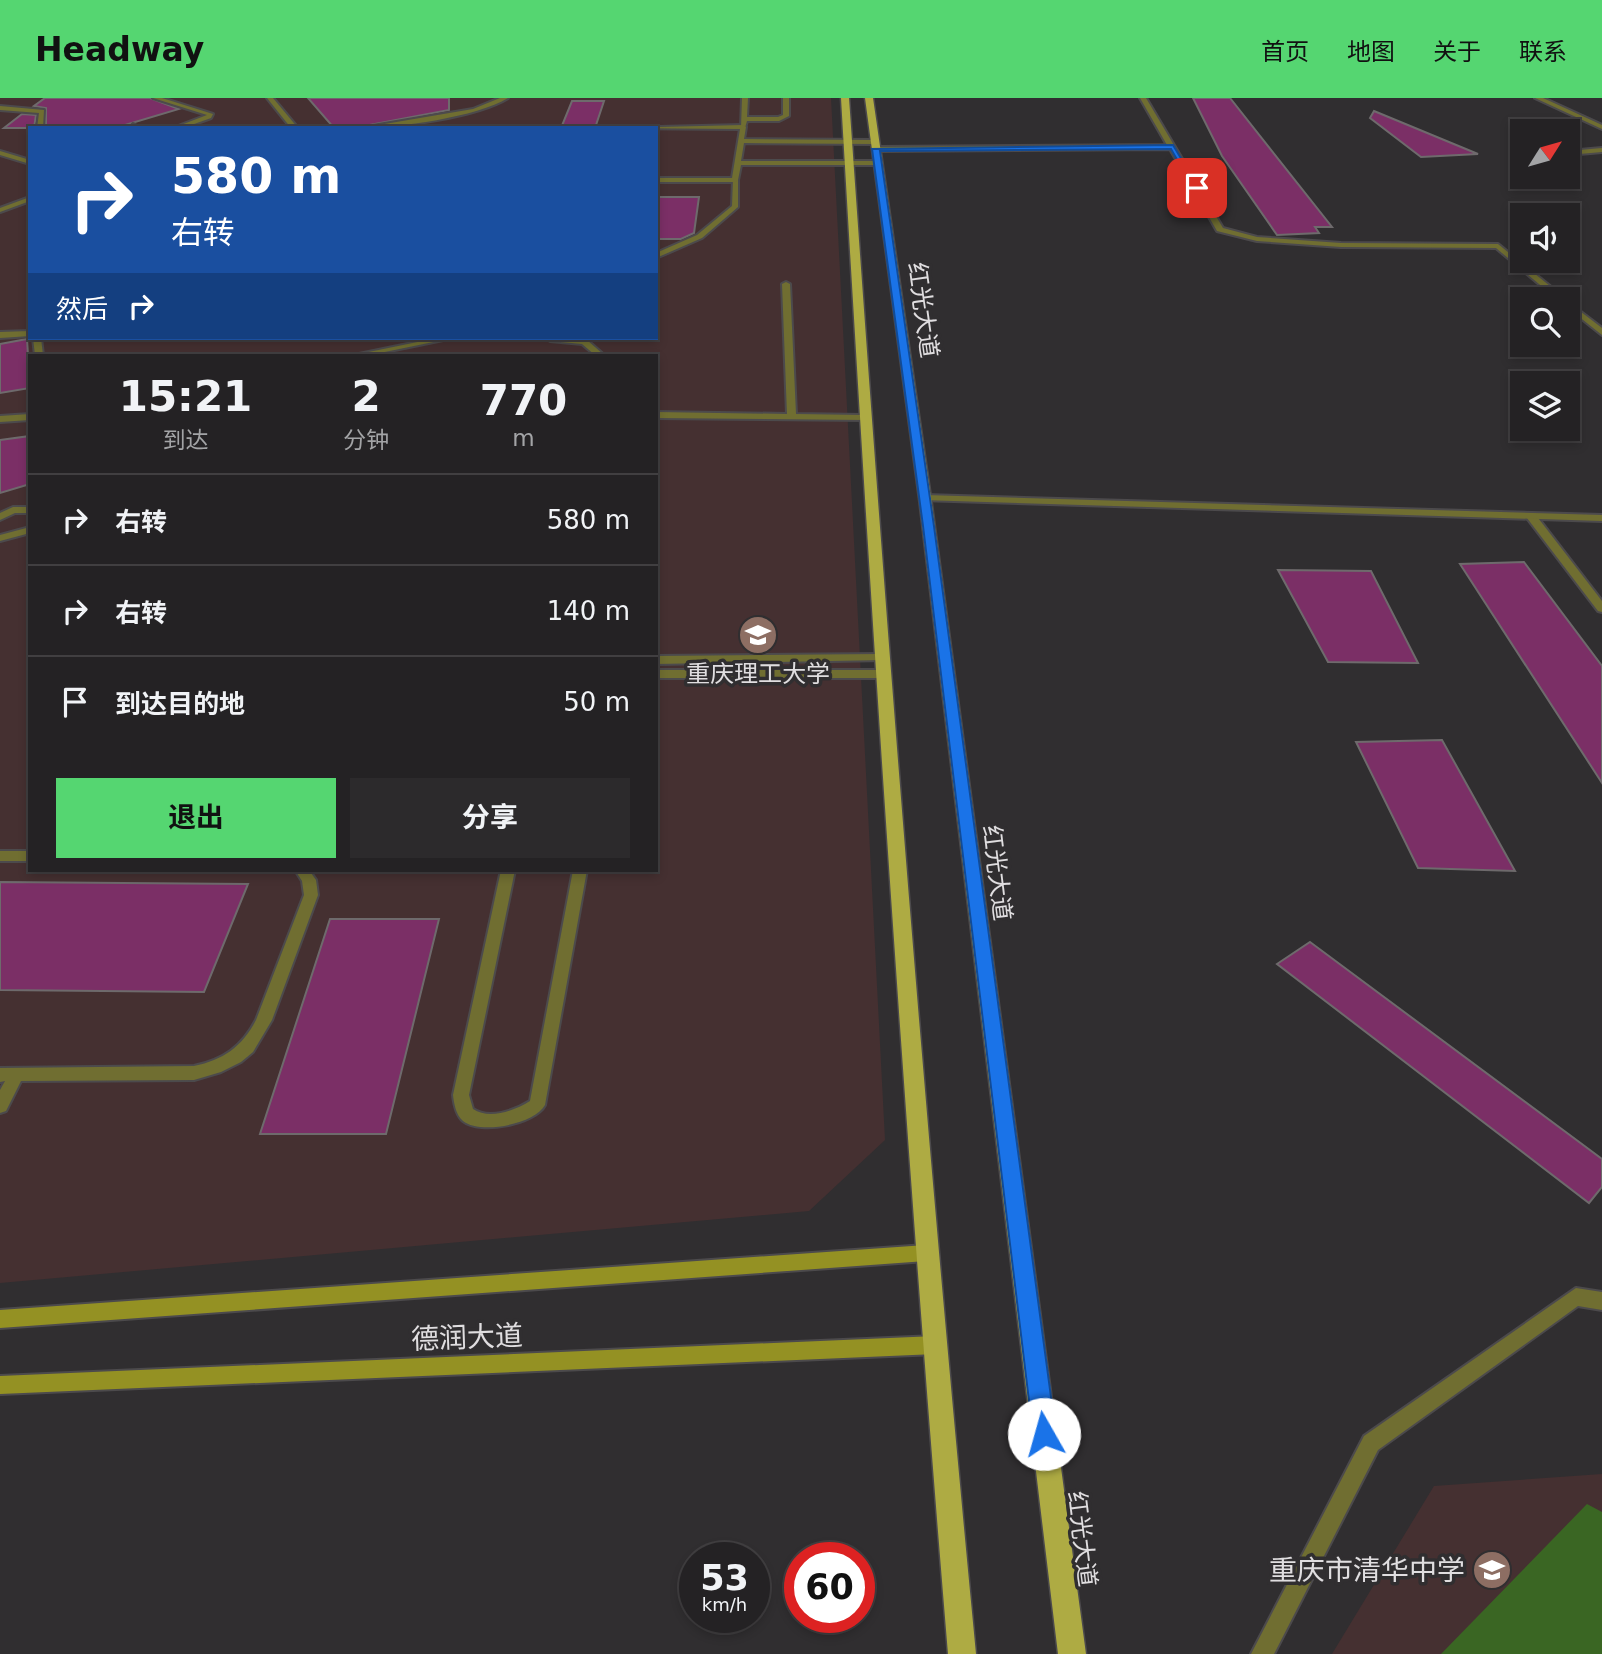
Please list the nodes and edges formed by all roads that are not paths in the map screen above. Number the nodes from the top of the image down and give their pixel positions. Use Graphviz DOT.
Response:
graph roads {
  1 [pos="156,98"];
  2 [pos="270,98"];
  3 [pos="505,98"];
  4 [pos="745,98"];
  5 [pos="786,98"];
  6 [pos="845,98"];
  7 [pos="869,98"];
  8 [pos="1143,98"];
  9 [pos="1538,98"];
  10 [pos="0,108"];
  11 [pos="743,123"];
  12 [pos="40,126"];
  13 [pos="182,126"];
  14 [pos="293,126"];
  15 [pos="377,126"];
  16 [pos="658,126"];
  17 [pos="1602,127"];
  18 [pos="741,141"];
  19 [pos="846,142"];
  20 [pos="1173,147"];
  21 [pos="1602,150"];
  22 [pos="876,151"];
  23 [pos="1580,152"];
  24 [pos="0,153"];
  25 [pos="28,161"];
  26 [pos="738,163"];
  27 [pos="847,163"];
  28 [pos="658,180"];
  29 [pos="735,180"];
  30 [pos="28,200"];
  31 [pos="0,210"];
  32 [pos="658,256"];
  33 [pos="786,284"];
  34 [pos="1548,287"];
  35 [pos="1580,314"];
  36 [pos="1602,332"];
  37 [pos="28,333"];
  38 [pos="0,335"];
  39 [pos="438,340"];
  40 [pos="567,340"];
  41 [pos="363,354"];
  42 [pos="599,354"];
  43 [pos="658,415"];
  44 [pos="792,416"];
  45 [pos="28,417"];
  46 [pos="863,418"];
  47 [pos="0,419"];
  48 [pos="925,498"];
  49 [pos="28,510"];
  50 [pos="1531,516"];
  51 [pos="0,517"];
  52 [pos="1602,518"];
  53 [pos="28,531"];
  54 [pos="0,538"];
  55 [pos="1602,609"];
  56 [pos="658,660"];
  57 [pos="881,666"];
  58 [pos="658,674"];
  59 [pos="0,856"];
  60 [pos="28,856"];
  61 [pos="303,872"];
  62 [pos="508,872"];
  63 [pos="580,872"];
  64 [pos="8,1074"];
  65 [pos="0,1106"];
  66 [pos="926,1253"];
  67 [pos="1602,1301"];
  68 [pos="0,1319"];
  69 [pos="936,1345"];
  70 [pos="0,1385"];
  71 [pos="962,1654"];
  72 [pos="1072,1654"];
  73 [pos="1262,1654"];
  1 -- 13 [label="street"];
  2 -- 14 [label="street"];
  3 -- 15 [label="street"];
  4 -- 11 [label="street"];
  5 -- 11 [label="street"];
  6 -- 19 [label="main road"];
  7 -- 22 [label="main road, 红光大道"];
  8 -- 20 [label="street"];
  9 -- 17 [label="street"];
  10 -- 12 [label="street"];
  11 -- 16 [label="street"];
  11 -- 18 [label="street"];
  18 -- 19 [label="street"];
  18 -- 26 [label="street"];
  19 -- 22 [label="street"];
  19 -- 27 [label="main road"];
  20 -- 22 [label="street"];
  20 -- 34 [label="street"];
  21 -- 23 [label="street"];
  22 -- 27 [label="street"];
  22 -- 48 [label="main road, 红光大道"];
  24 -- 25 [label="street"];
  26 -- 27 [label="street"];
  26 -- 29 [label="street"];
  27 -- 46 [label="main road"];
  28 -- 29 [label="street"];
  29 -- 32 [label="street"];
  30 -- 31 [label="street"];
  33 -- 44 [label="street"];
  35 -- 36 [label="street"];
  37 -- 38 [label="street"];
  39 -- 41 [label="street"];
  40 -- 42 [label="street"];
  43 -- 44 [label="street"];
  44 -- 46 [label="street"];
  45 -- 47 [label="street"];
  46 -- 57 [label="main road"];
  48 -- 50 [label="street"];
  48 -- 72 [label="main road, 红光大道"];
  49 -- 51 [label="street"];
  50 -- 52 [label="street"];
  50 -- 55 [label="street"];
  53 -- 54 [label="street"];
  56 -- 57 [label="street"];
  57 -- 58 [label="street"];
  57 -- 66 [label="main road"];
  59 -- 60 [label="street"];
  61 -- 64 [label="street"];
  62 -- 63 [label="street"];
  64 -- 65 [label="street"];
  66 -- 68 [label="main road, 德润大道"];
  66 -- 69 [label="main road"];
  67 -- 73 [label="street"];
  69 -- 70 [label="main road, 德润大道"];
  69 -- 71 [label="main road"];
}
